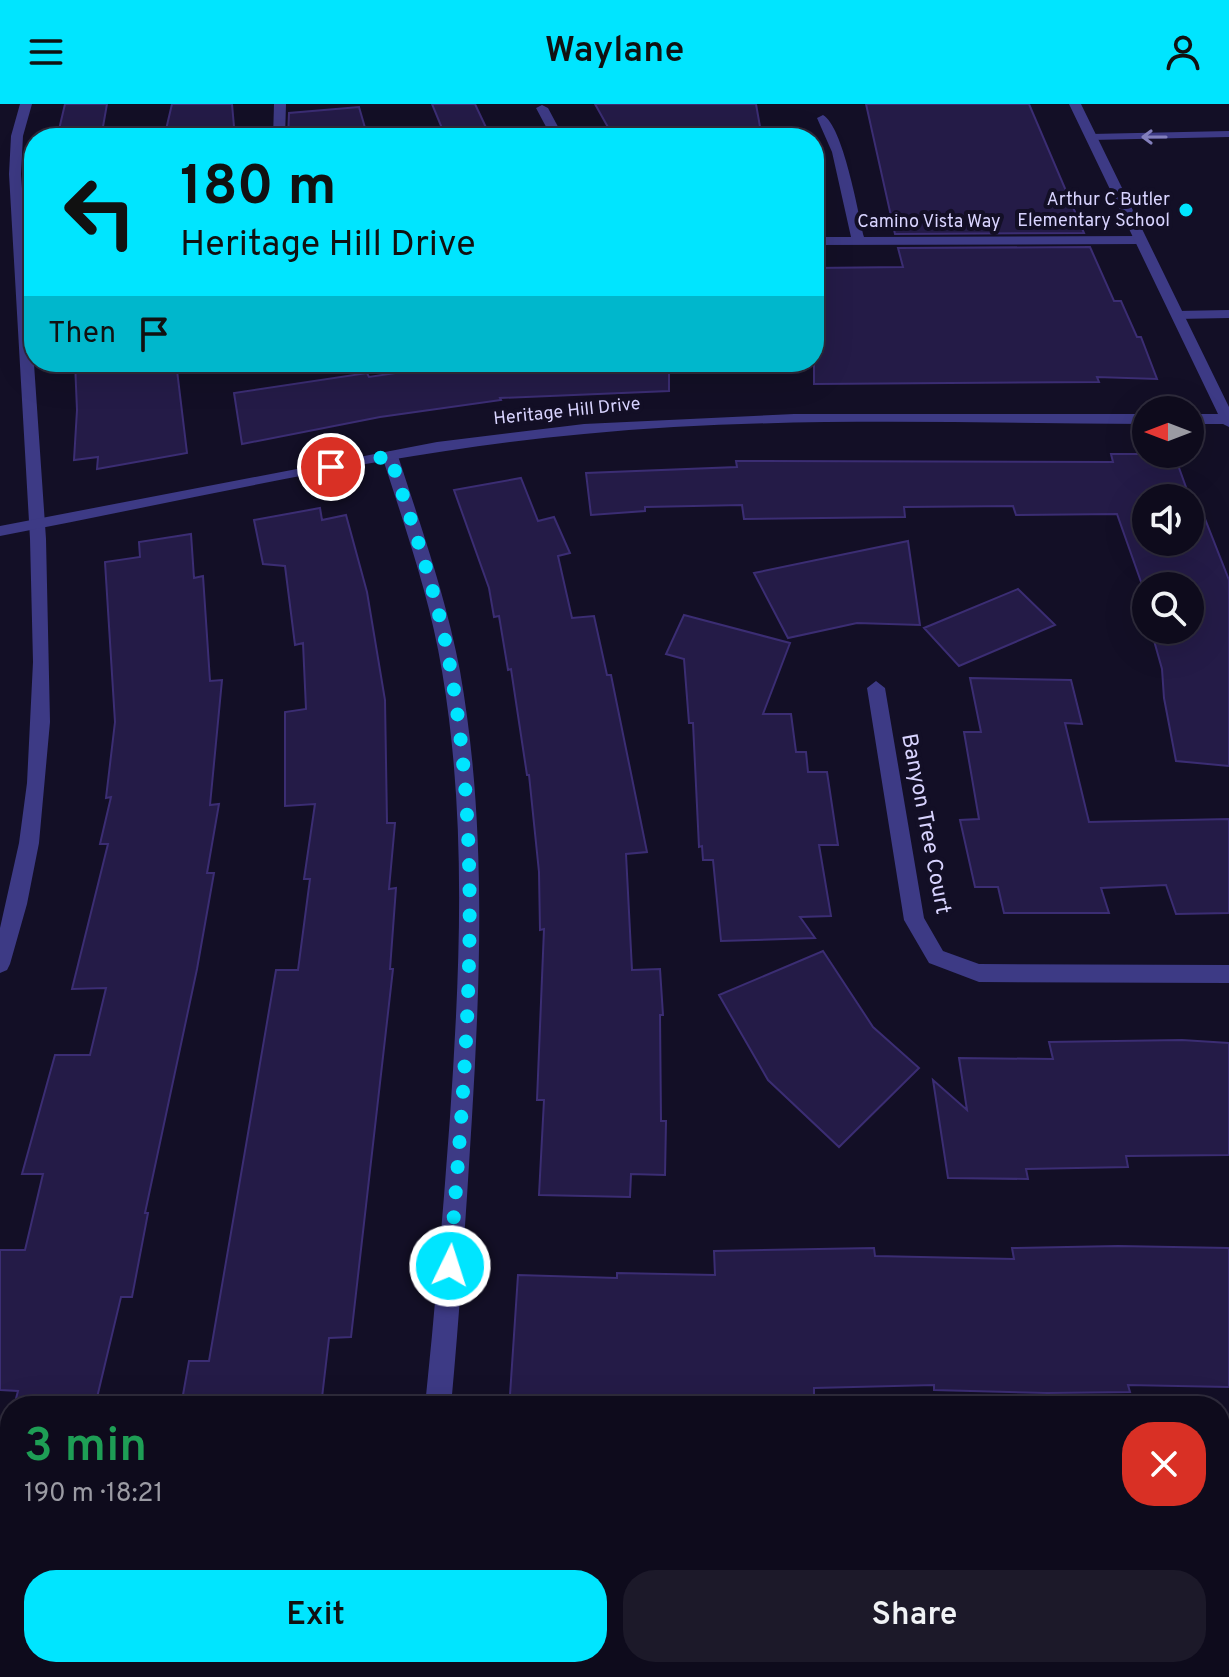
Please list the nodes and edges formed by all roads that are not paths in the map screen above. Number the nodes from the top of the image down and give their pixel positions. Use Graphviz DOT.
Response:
graph roads {
  1 [pos="26,104"];
  2 [pos="280,104"];
  3 [pos="1075,104"];
  4 [pos="542,108"];
  5 [pos="823,118"];
  6 [pos="279,128"];
  7 [pos="553,128"];
  8 [pos="1091,137"];
  9 [pos="1223,137"];
  10 [pos="7,175"];
  11 [pos="858,240"];
  12 [pos="1141,240"];
  13 [pos="824,241"];
  14 [pos="24,291"];
  15 [pos="1229,314"];
  16 [pos="1177,315"];
  17 [pos="31,372"];
  18 [pos="1132,419"];
  19 [pos="1204,419"];
  20 [pos="1228,420"];
  21 [pos="390,456"];
  22 [pos="36,524"];
  23 [pos="0,531"];
  24 [pos="876,688"];
  25 [pos="4,943"];
  26 [pos="0,964"];
  27 [pos="1229,974"];
  28 [pos="439,1396"];
  1 -- 10 [label="street"];
  2 -- 6 [label="street"];
  3 -- 8 [label="street"];
  4 -- 7 [label="street"];
  5 -- 11 [label="street"];
  9 -- 8 [label="lane, one-way"];
  8 -- 12 [label="street"];
  10 -- 14 [label="street"];
  11 -- 12 [label="street, Camino Vista Way"];
  11 -- 13 [label="street, Camino Vista Way"];
  12 -- 16 [label="street"];
  15 -- 16 [label="lane"];
  16 -- 20 [label="street"];
  17 -- 22 [label="street"];
  18 -- 21 [label="street, Heritage Hill Drive"];
  19 -- 20 [label="street"];
  21 -- 22 [label="street, Heritage Hill Drive"];
  21 -- 28 [label="street"];
  22 -- 23 [label="street, Heritage Hill Drive"];
  22 -- 25 [label="street"];
  24 -- 27 [label="street, Banyon Tree Court"];
  25 -- 26 [label="street"];
}
